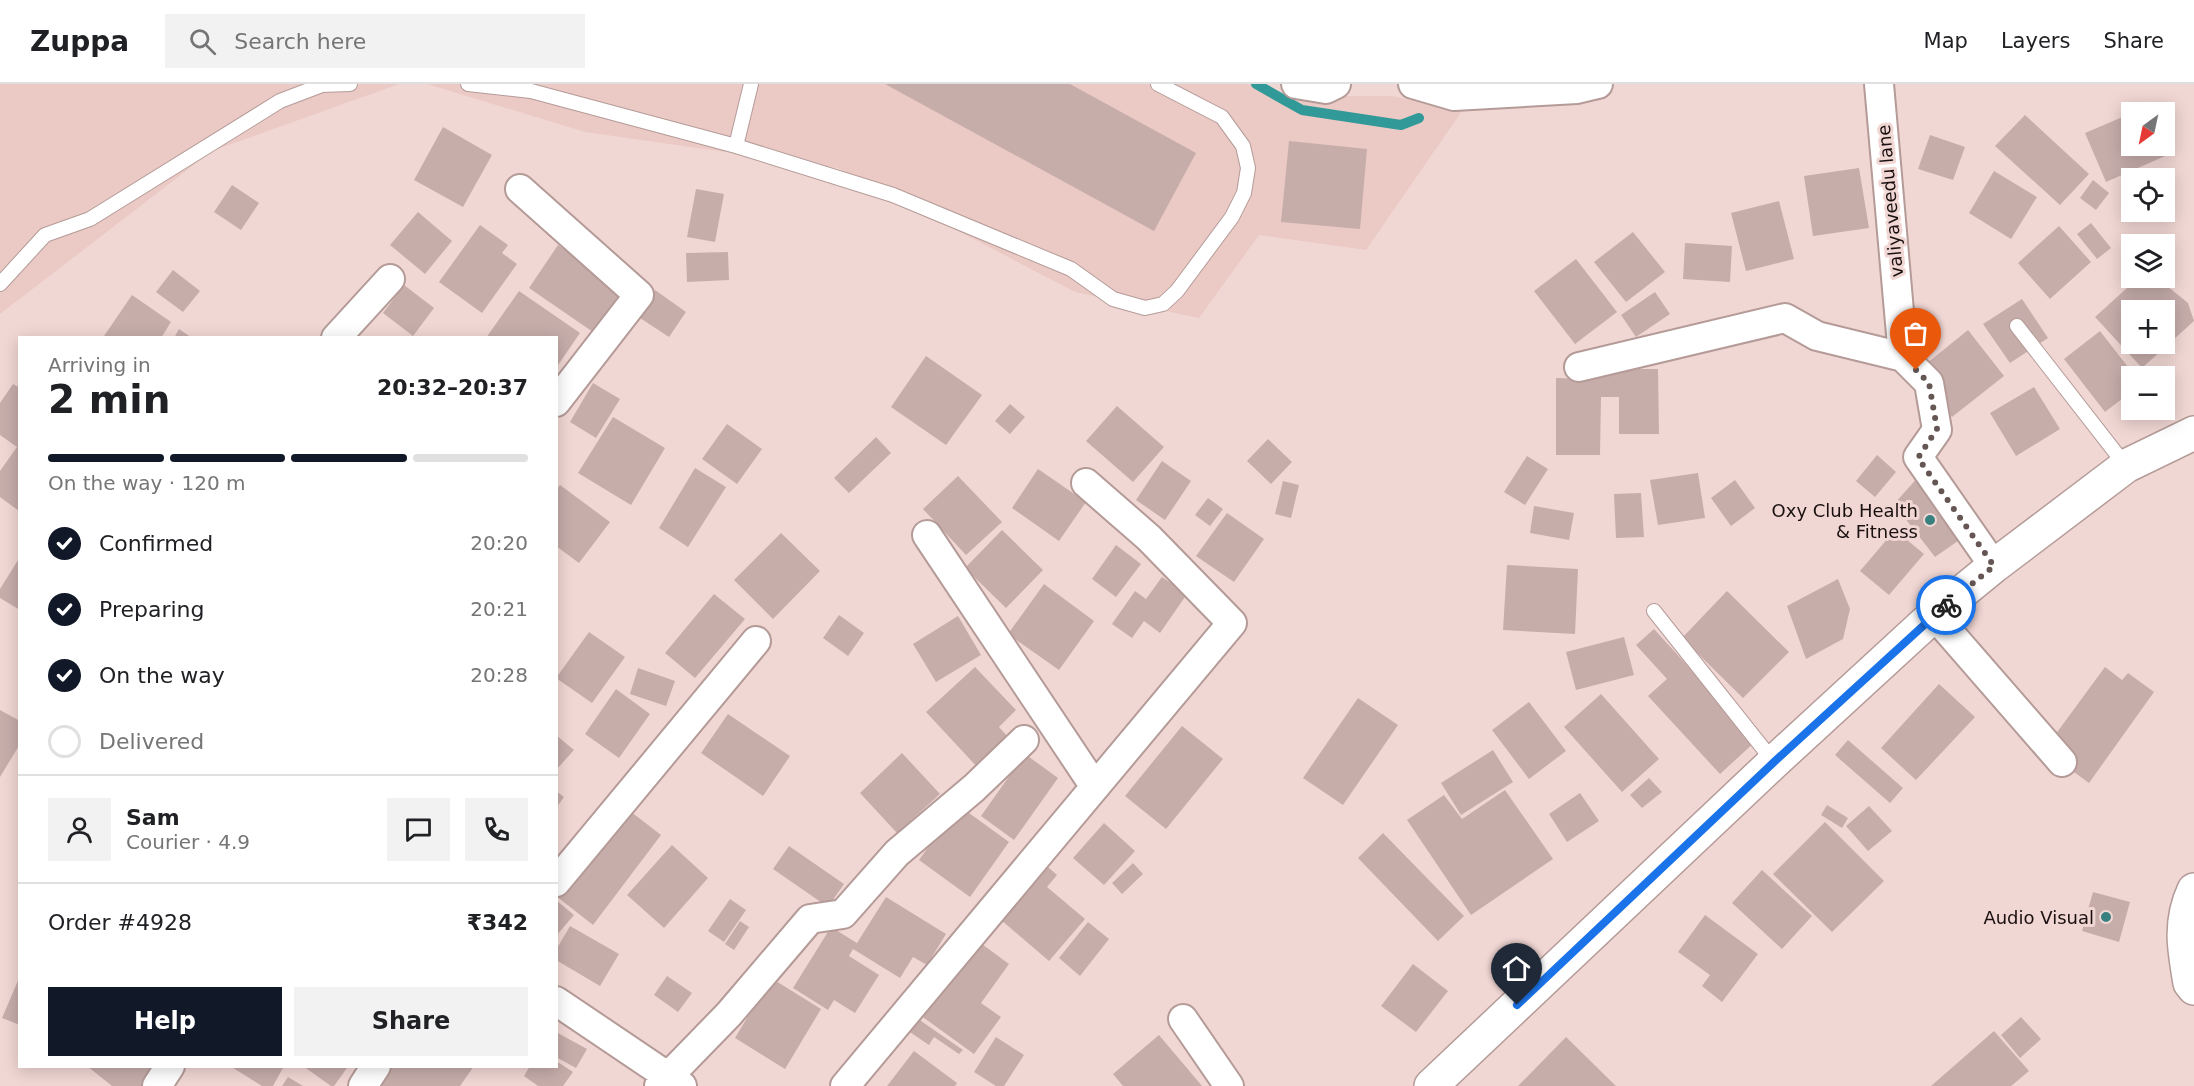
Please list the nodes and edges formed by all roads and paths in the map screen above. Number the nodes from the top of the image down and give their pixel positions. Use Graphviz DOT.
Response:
graph roads {
  1 [pos="322,84"];
  2 [pos="350,84"];
  3 [pos="468,84"];
  4 [pos="751,84"];
  5 [pos="1158,84"];
  6 [pos="1296,84"];
  7 [pos="1336,84"];
  8 [pos="1413,84"];
  9 [pos="1598,84"];
  10 [pos="1880,84"];
  11 [pos="736,146"];
  12 [pos="520,189"];
  13 [pos="390,279"];
  14 [pos="0,284"];
  15 [pos="2017,326"];
  16 [pos="338,336"];
  17 [pos="1903,357"];
  18 [pos="1579,367"];
  19 [pos="558,399"];
  20 [pos="2194,433"];
  21 [pos="2126,466"];
  22 [pos="1086,483"];
  23 [pos="927,535"];
  24 [pos="1994,566"];
  25 [pos="1654,611"];
  26 [pos="1934,615"];
  27 [pos="756,641"];
  28 [pos="1024,740"];
  29 [pos="1774,762"];
  30 [pos="2062,762"];
  31 [pos="1095,787"];
  32 [pos="558,880"];
  33 [pos="2194,890"];
  34 [pos="2194,988"];
  35 [pos="558,1002"];
  36 [pos="1183,1019"];
  37 [pos="170,1068"];
  38 [pos="375,1068"];
  39 [pos="669,1083"];
  40 [pos="157,1086"];
  41 [pos="363,1086"];
  42 [pos="844,1086"];
  43 [pos="1229,1086"];
  44 [pos="1431,1086"];
  1 -- 2 [label="lane"];
  1 -- 14 [label="lane"];
  3 -- 11 [label="lane"];
  4 -- 11 [label="lane"];
  5 -- 11 [label="lane"];
  6 -- 7 [label="street"];
  8 -- 9 [label="street"];
  10 -- 17 [label="street, valiyaveedu lane"];
  12 -- 19 [label="street"];
  13 -- 16 [label="street"];
  15 -- 21 [label="lane"];
  17 -- 18 [label="street"];
  17 -- 24 [label="street"];
  20 -- 21 [label="main road"];
  21 -- 24 [label="main road"];
  22 -- 31 [label="street"];
  23 -- 31 [label="street"];
  24 -- 26 [label="main road"];
  25 -- 29 [label="lane"];
  26 -- 29 [label="main road"];
  26 -- 30 [label="street"];
  27 -- 32 [label="street"];
  28 -- 39 [label="street"];
  29 -- 44 [label="main road"];
  31 -- 42 [label="street"];
  33 -- 34 [label="main road"];
  35 -- 39 [label="street"];
  36 -- 43 [label="street"];
  37 -- 40 [label="street"];
  38 -- 41 [label="street"];
}
